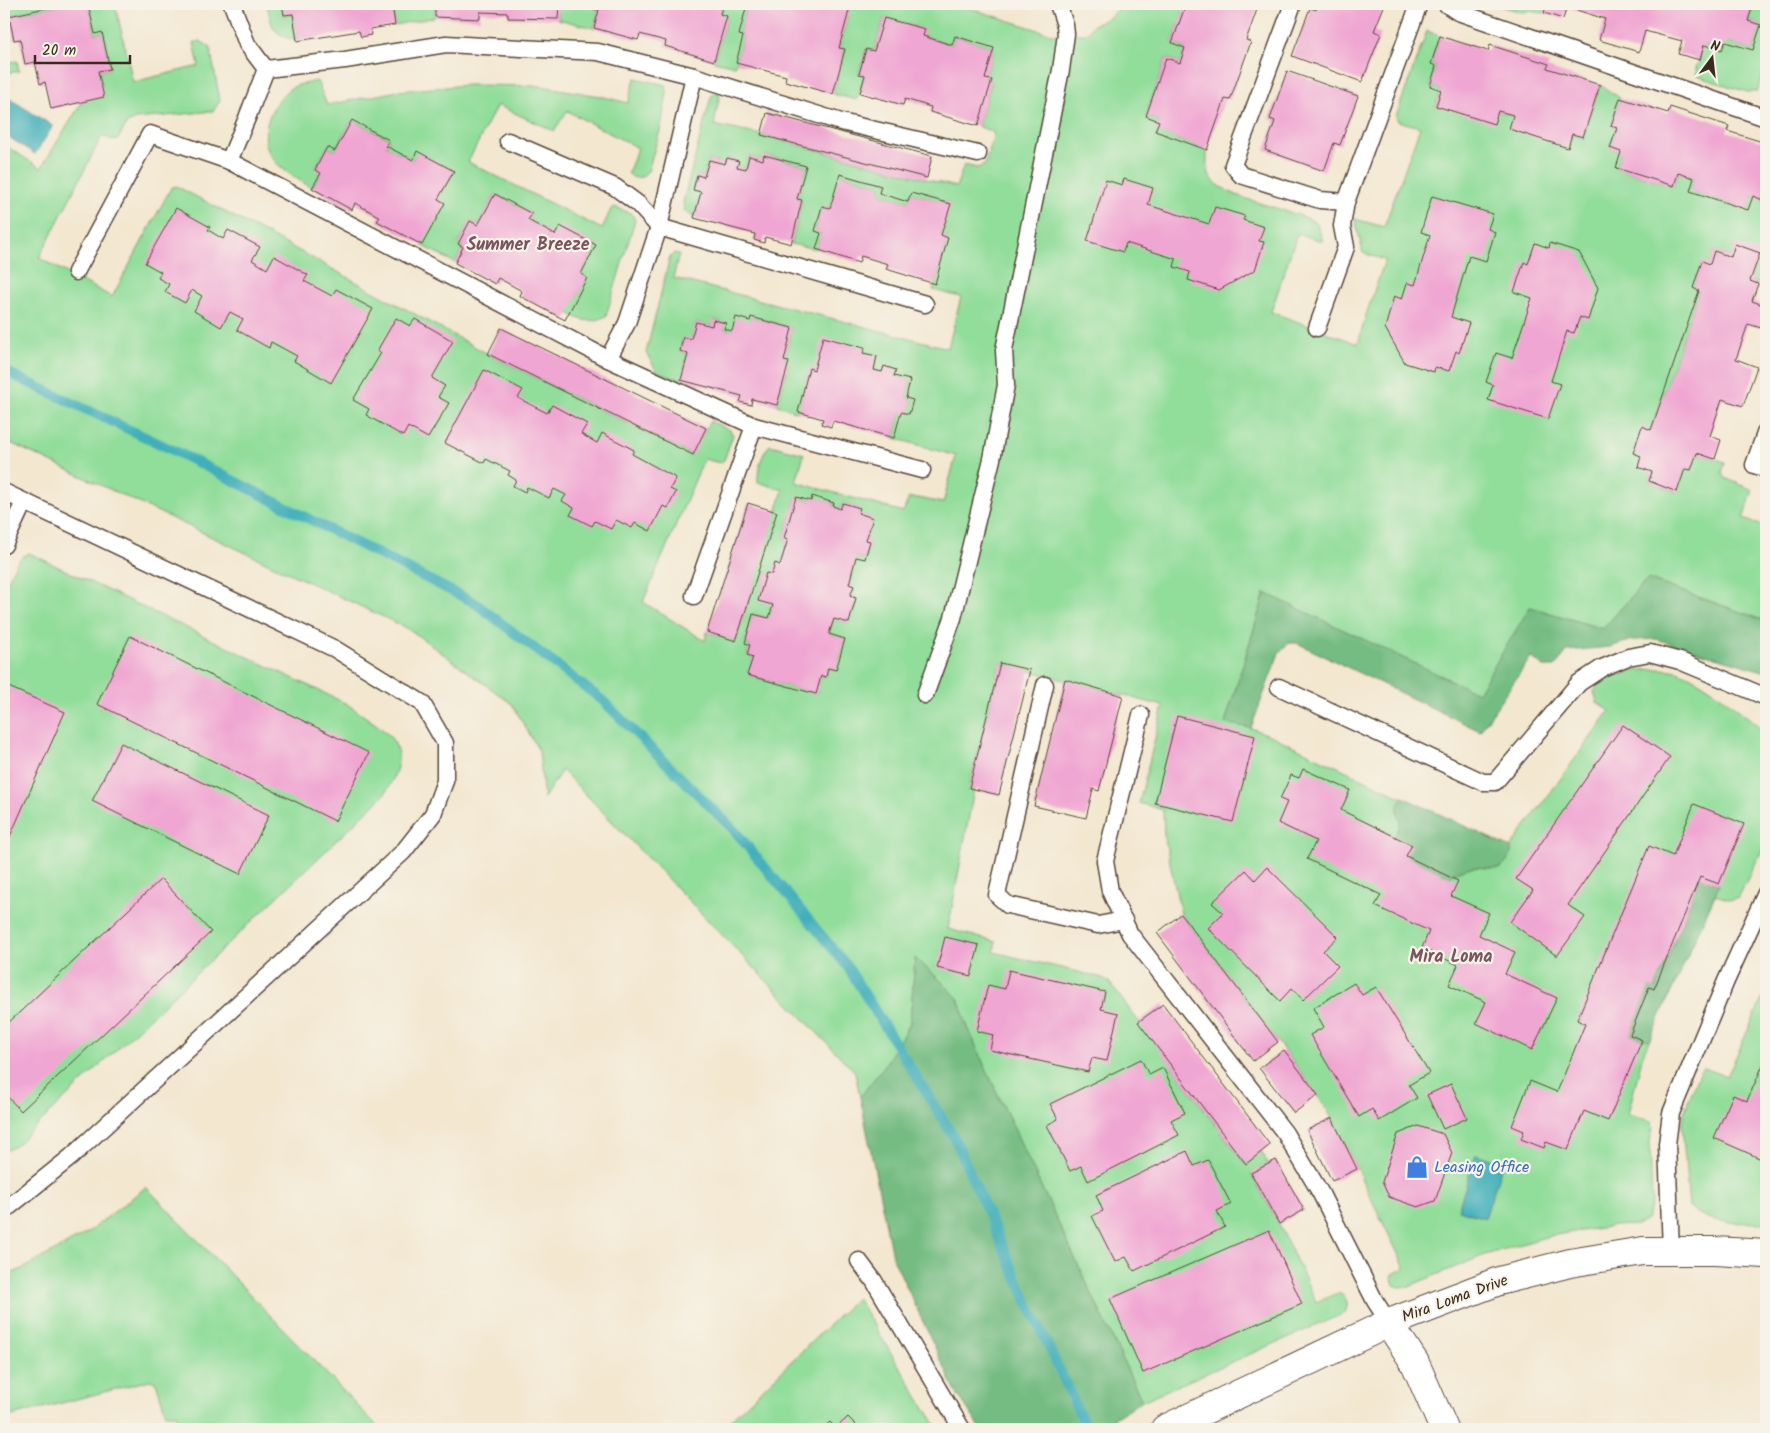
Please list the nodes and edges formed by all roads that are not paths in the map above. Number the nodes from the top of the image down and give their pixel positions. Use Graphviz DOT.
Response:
graph roads {
  1 [pos="232,4"];
  2 [pos="1058,4"];
  3 [pos="1293,4"];
  4 [pos="1419,4"];
  5 [pos="1446,4"];
  6 [pos="266,68"];
  7 [pos="694,76"];
  8 [pos="1766,118"];
  9 [pos="508,141"];
  10 [pos="978,154"];
  11 [pos="229,161"];
  12 [pos="1346,202"];
  13 [pos="658,227"];
  14 [pos="76,272"];
  15 [pos="925,304"];
  16 [pos="1318,328"];
  17 [pos="608,359"];
  18 [pos="754,426"];
  19 [pos="1766,431"];
  20 [pos="1766,469"];
  21 [pos="922,470"];
  22 [pos="4,492"];
  23 [pos="24,502"];
  24 [pos="4,545"];
  25 [pos="694,596"];
  26 [pos="1045,685"];
  27 [pos="1279,687"];
  28 [pos="925,695"];
  29 [pos="1766,698"];
  30 [pos="1141,715"];
  31 [pos="1766,893"];
  32 [pos="1124,920"];
  33 [pos="4,1208"];
  34 [pos="1671,1251"];
  35 [pos="1766,1254"];
  36 [pos="859,1261"];
  37 [pos="1389,1323"];
  38 [pos="962,1429"];
  39 [pos="1165,1429"];
  40 [pos="1444,1429"];
  1 -- 6 [label="lane"];
  2 -- 28 [label="lane"];
  3 -- 12 [label="lane"];
  4 -- 12 [label="lane"];
  5 -- 8 [label="lane"];
  6 -- 7 [label="lane"];
  6 -- 11 [label="lane"];
  7 -- 10 [label="lane"];
  7 -- 13 [label="lane"];
  9 -- 13 [label="lane"];
  11 -- 14 [label="lane"];
  11 -- 17 [label="lane"];
  12 -- 16 [label="lane"];
  13 -- 15 [label="lane"];
  13 -- 17 [label="lane"];
  17 -- 18 [label="lane"];
  18 -- 21 [label="lane"];
  18 -- 25 [label="lane"];
  19 -- 20 [label="lane"];
  22 -- 23 [label="lane"];
  23 -- 24 [label="lane"];
  23 -- 33 [label="lane"];
  26 -- 32 [label="lane"];
  27 -- 29 [label="lane"];
  30 -- 32 [label="lane"];
  31 -- 34 [label="lane"];
  32 -- 37 [label="lane"];
  34 -- 35 [label="street, Mira Loma Drive"];
  34 -- 37 [label="street, Mira Loma Drive"];
  36 -- 38 [label="lane"];
  37 -- 39 [label="street, Mira Loma Drive"];
  37 -- 40 [label="street"];
}
